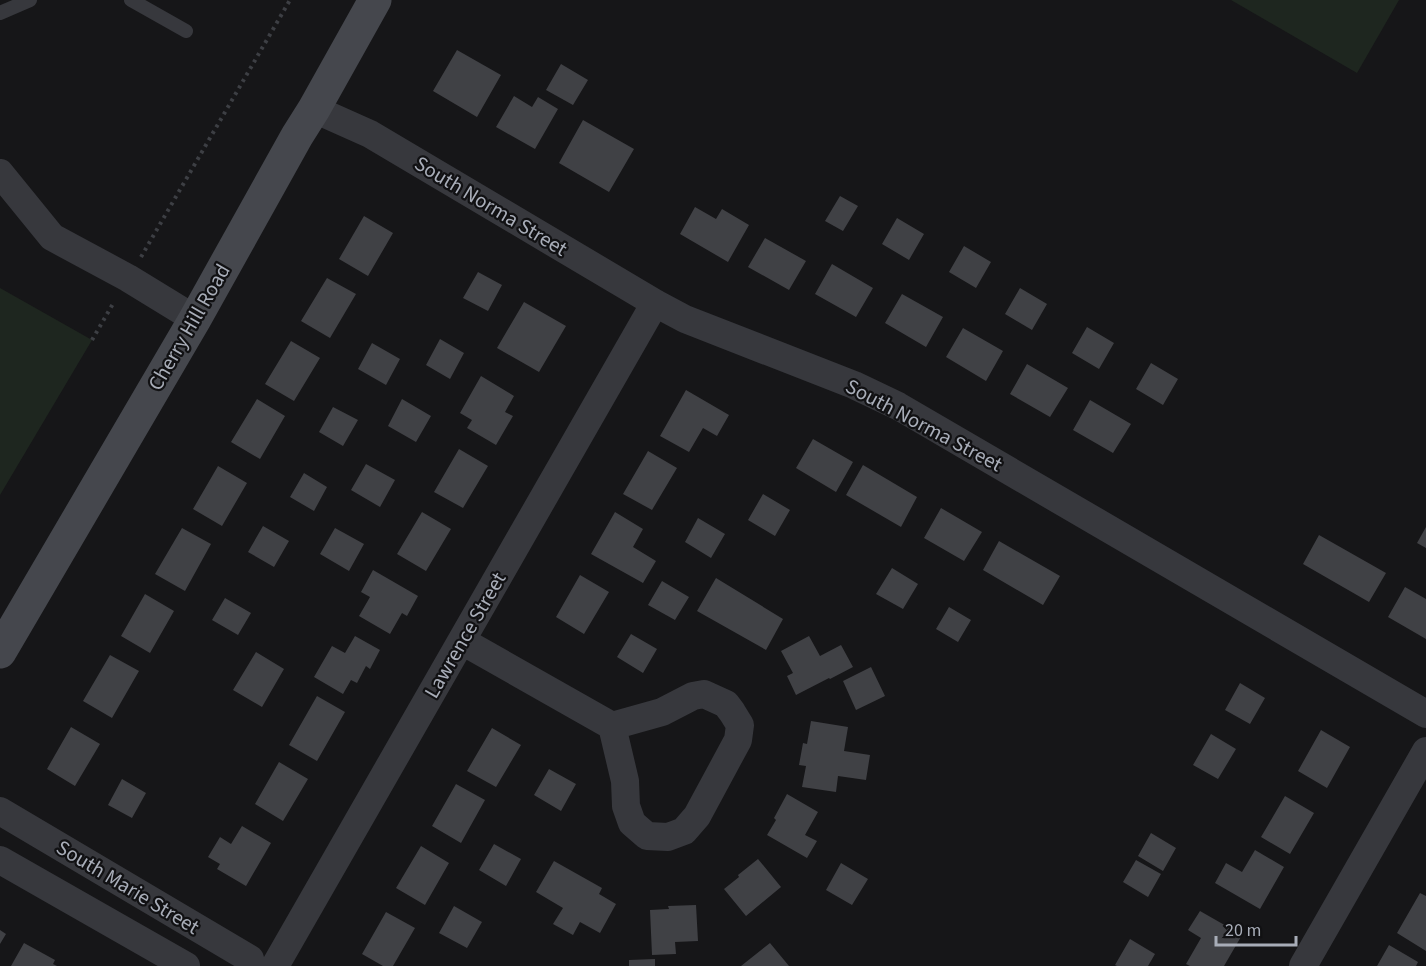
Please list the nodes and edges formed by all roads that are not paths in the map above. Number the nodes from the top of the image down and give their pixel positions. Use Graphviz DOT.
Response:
graph roads {
  1 [pos="30,0"];
  2 [pos="132,0"];
  3 [pos="375,0"];
  4 [pos="0,13"];
  5 [pos="186,31"];
  6 [pos="314,109"];
  7 [pos="0,173"];
  8 [pos="655,303"];
  9 [pos="195,319"];
  10 [pos="462,641"];
  11 [pos="0,652"];
  12 [pos="1426,714"];
  13 [pos="612,726"];
  14 [pos="1426,751"];
  15 [pos="0,811"];
  16 [pos="0,860"];
  17 [pos="186,966"];
  18 [pos="252,966"];
  19 [pos="275,966"];
  20 [pos="1303,966"];
  1 -- 4 [label="lane"];
  2 -- 5 [label="lane"];
  3 -- 6 [label="main road, Cherry Hill Road"];
  6 -- 8 [label="street, South Norma Street"];
  6 -- 9 [label="main road, Cherry Hill Road"];
  7 -- 9 [label="street"];
  8 -- 10 [label="street, Lawrence Street"];
  8 -- 12 [label="street, South Norma Street"];
  9 -- 11 [label="main road, Cherry Hill Road"];
  10 -- 13 [label="street"];
  10 -- 19 [label="street, Lawrence Street"];
  13 -- 13 [label="street"];
  14 -- 20 [label="street"];
  15 -- 18 [label="street, South Marie Street"];
  16 -- 17 [label="street, South Marie Street"];
}
